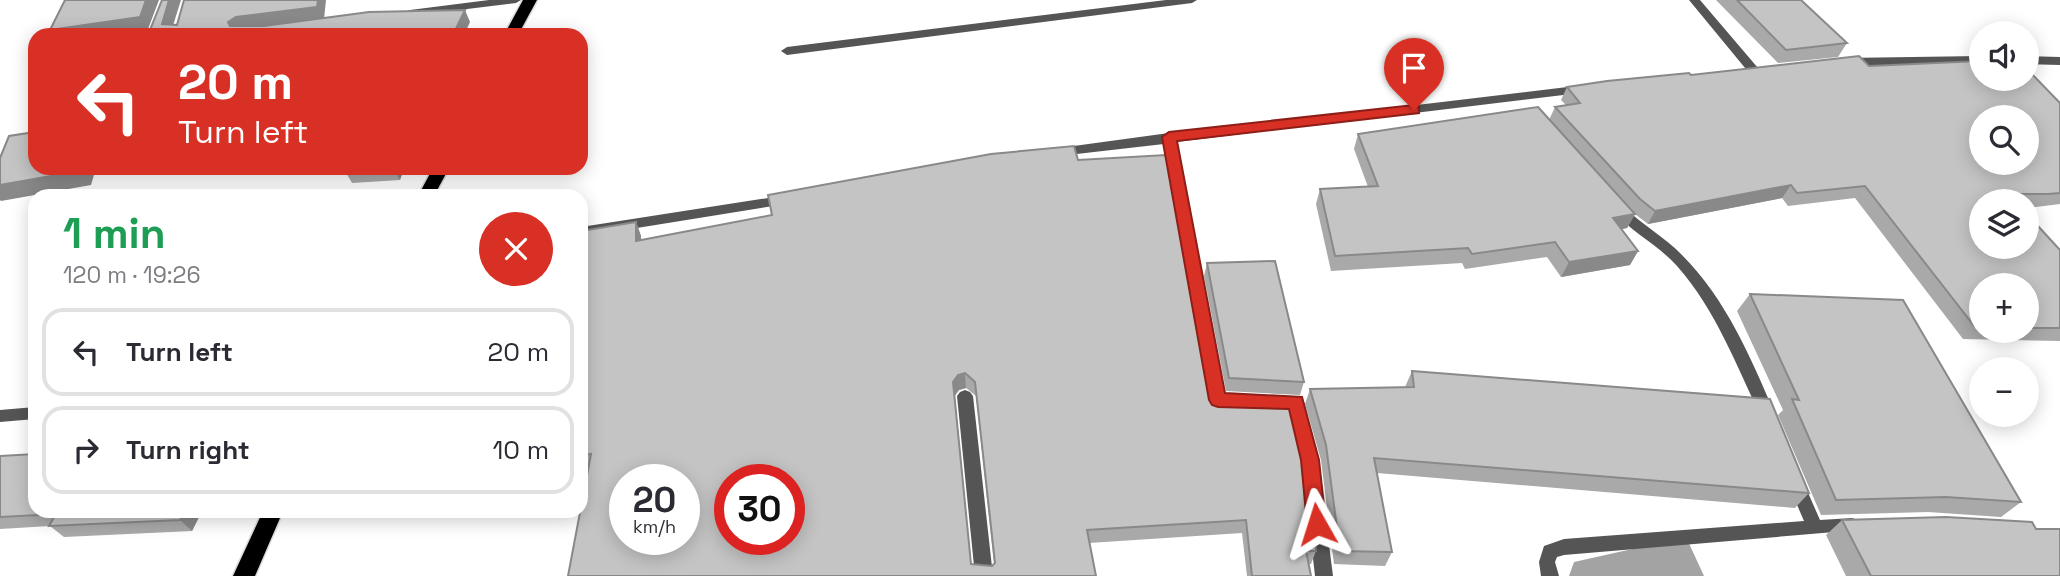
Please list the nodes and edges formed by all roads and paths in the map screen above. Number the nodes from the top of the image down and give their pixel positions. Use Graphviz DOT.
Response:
graph roads {
  1 [pos="516,0"];
  2 [pos="530,0"];
  3 [pos="1192,0"];
  4 [pos="1694,0"];
  5 [pos="397,15"];
  6 [pos="515,28"];
  7 [pos="787,51"];
  8 [pos="1969,60"];
  9 [pos="2039,60"];
  10 [pos="2060,61"];
  11 [pos="1836,63"];
  12 [pos="1754,71"];
  13 [pos="1594,88"];
  14 [pos="1169,137"];
  15 [pos="1052,153"];
  16 [pos="804,197"];
  17 [pos="1608,197"];
  18 [pos="588,231"];
  19 [pos="965,396"];
  20 [pos="28,413"];
  21 [pos="0,415"];
  22 [pos="1773,429"];
  23 [pos="1788,466"];
  24 [pos="270,518"];
  25 [pos="1865,524"];
  26 [pos="1814,526"];
  27 [pos="244,576"];
  28 [pos="984,576"];
  29 [pos="1324,576"];
  30 [pos="1550,576"];
  1 -- 5 [label="street"];
  2 -- 6 [label="main road"];
  3 -- 7 [label="street"];
  4 -- 12 [label="street"];
  8 -- 11 [label="street"];
  9 -- 10 [label="street"];
  13 -- 14 [label="street"];
  14 -- 15 [label="street"];
  14 -- 29 [label="street"];
  16 -- 18 [label="street"];
  17 -- 22 [label="street"];
  19 -- 28 [label="street"];
  20 -- 21 [label="street"];
  23 -- 26 [label="street"];
  24 -- 27 [label="main road"];
  25 -- 26 [label="street"];
  26 -- 30 [label="street"];
}
